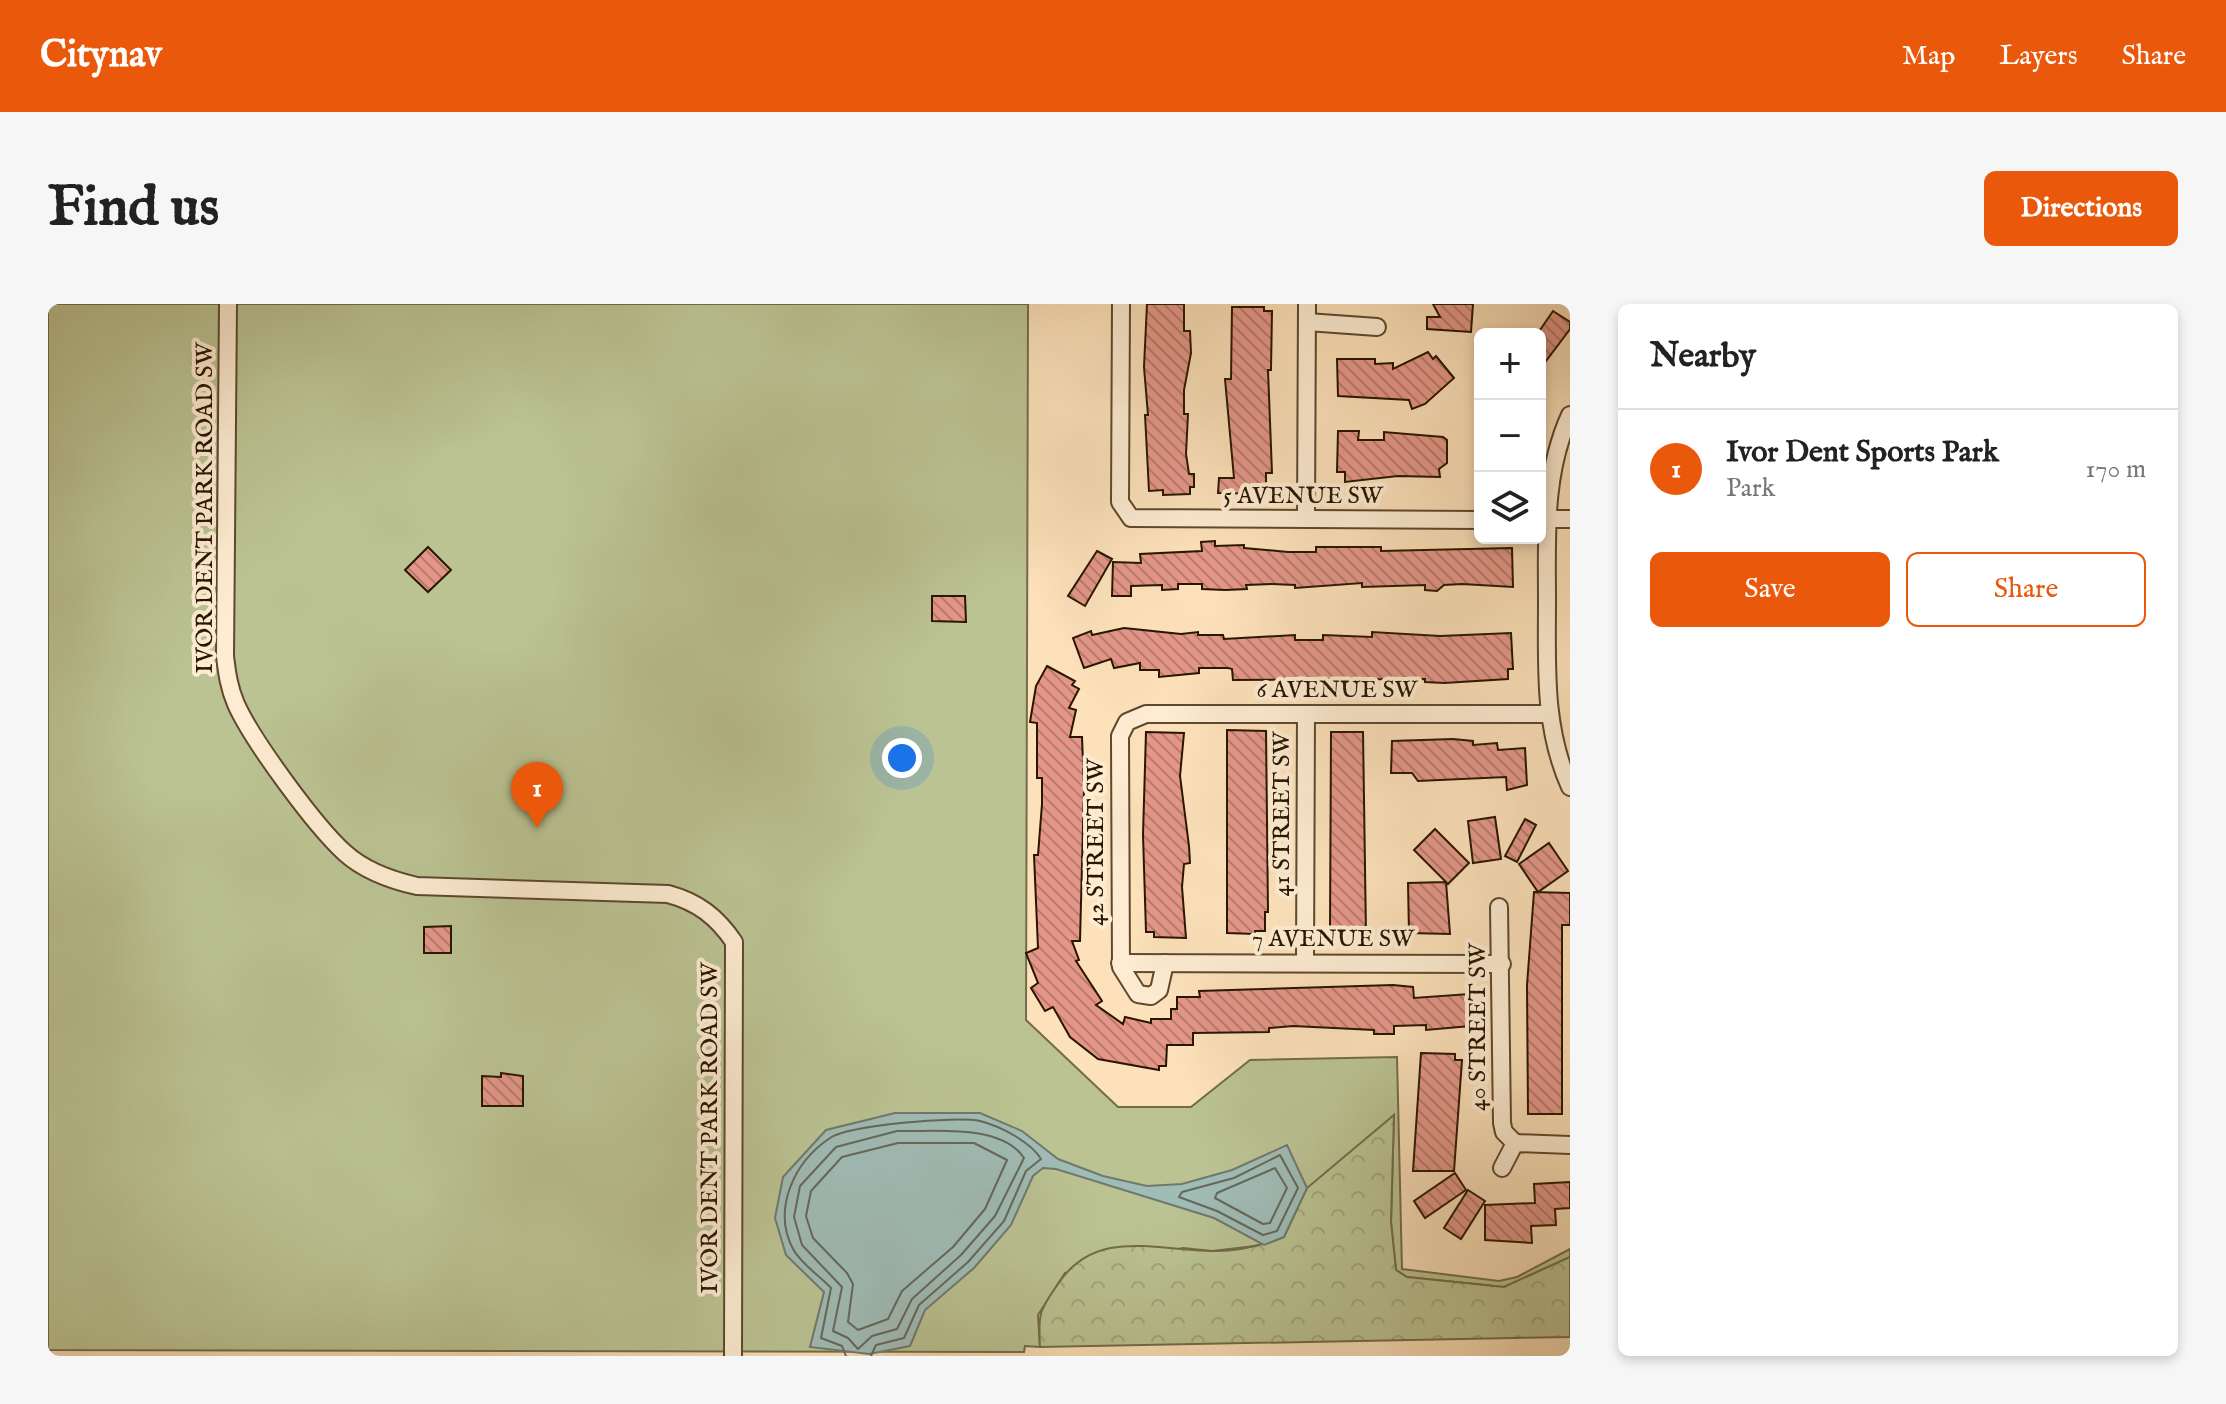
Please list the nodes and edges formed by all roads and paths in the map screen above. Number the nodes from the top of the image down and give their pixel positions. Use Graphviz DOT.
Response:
graph roads {
  1 [pos="228,304"];
  2 [pos="1121,304"];
  3 [pos="1307,304"];
  4 [pos="1307,322"];
  5 [pos="1377,327"];
  6 [pos="1570,415"];
  7 [pos="1546,502"];
  8 [pos="1306,519"];
  9 [pos="1546,519"];
  10 [pos="1570,519"];
  11 [pos="1474,520"];
  12 [pos="1544,544"];
  13 [pos="1306,714"];
  14 [pos="1548,714"];
  15 [pos="1127,722"];
  16 [pos="1570,787"];
  17 [pos="1499,907"];
  18 [pos="1120,963"];
  19 [pos="1165,963"];
  20 [pos="1305,963"];
  21 [pos="1502,964"];
  22 [pos="1515,1143"];
  23 [pos="1570,1145"];
  24 [pos="1502,1168"];
  25 [pos="733,1356"];
  1 -- 25 [label="street, IVOR DENT PARK ROAD SW"];
  2 -- 8 [label="street, 5 AVENUE SW"];
  3 -- 4 [label="street"];
  4 -- 5 [label="street"];
  4 -- 8 [label="street"];
  6 -- 7 [label="street"];
  8 -- 11 [label="street, 5 AVENUE SW"];
  9 -- 10 [label="street"];
  12 -- 14 [label="street"];
  13 -- 14 [label="street, 6 AVENUE SW"];
  13 -- 15 [label="street, 6 AVENUE SW"];
  13 -- 20 [label="street, 41 STREET SW"];
  14 -- 16 [label="street"];
  15 -- 18 [label="street, 42 STREET SW"];
  17 -- 21 [label="street, 40 STREET SW"];
  18 -- 19 [label="street, 7 AVENUE SW"];
  18 -- 19 [label="street"];
  19 -- 20 [label="street, 7 AVENUE SW"];
  20 -- 21 [label="street, 7 AVENUE SW"];
  21 -- 22 [label="street, 40 STREET SW"];
  22 -- 23 [label="street"];
  22 -- 24 [label="street"];
}
